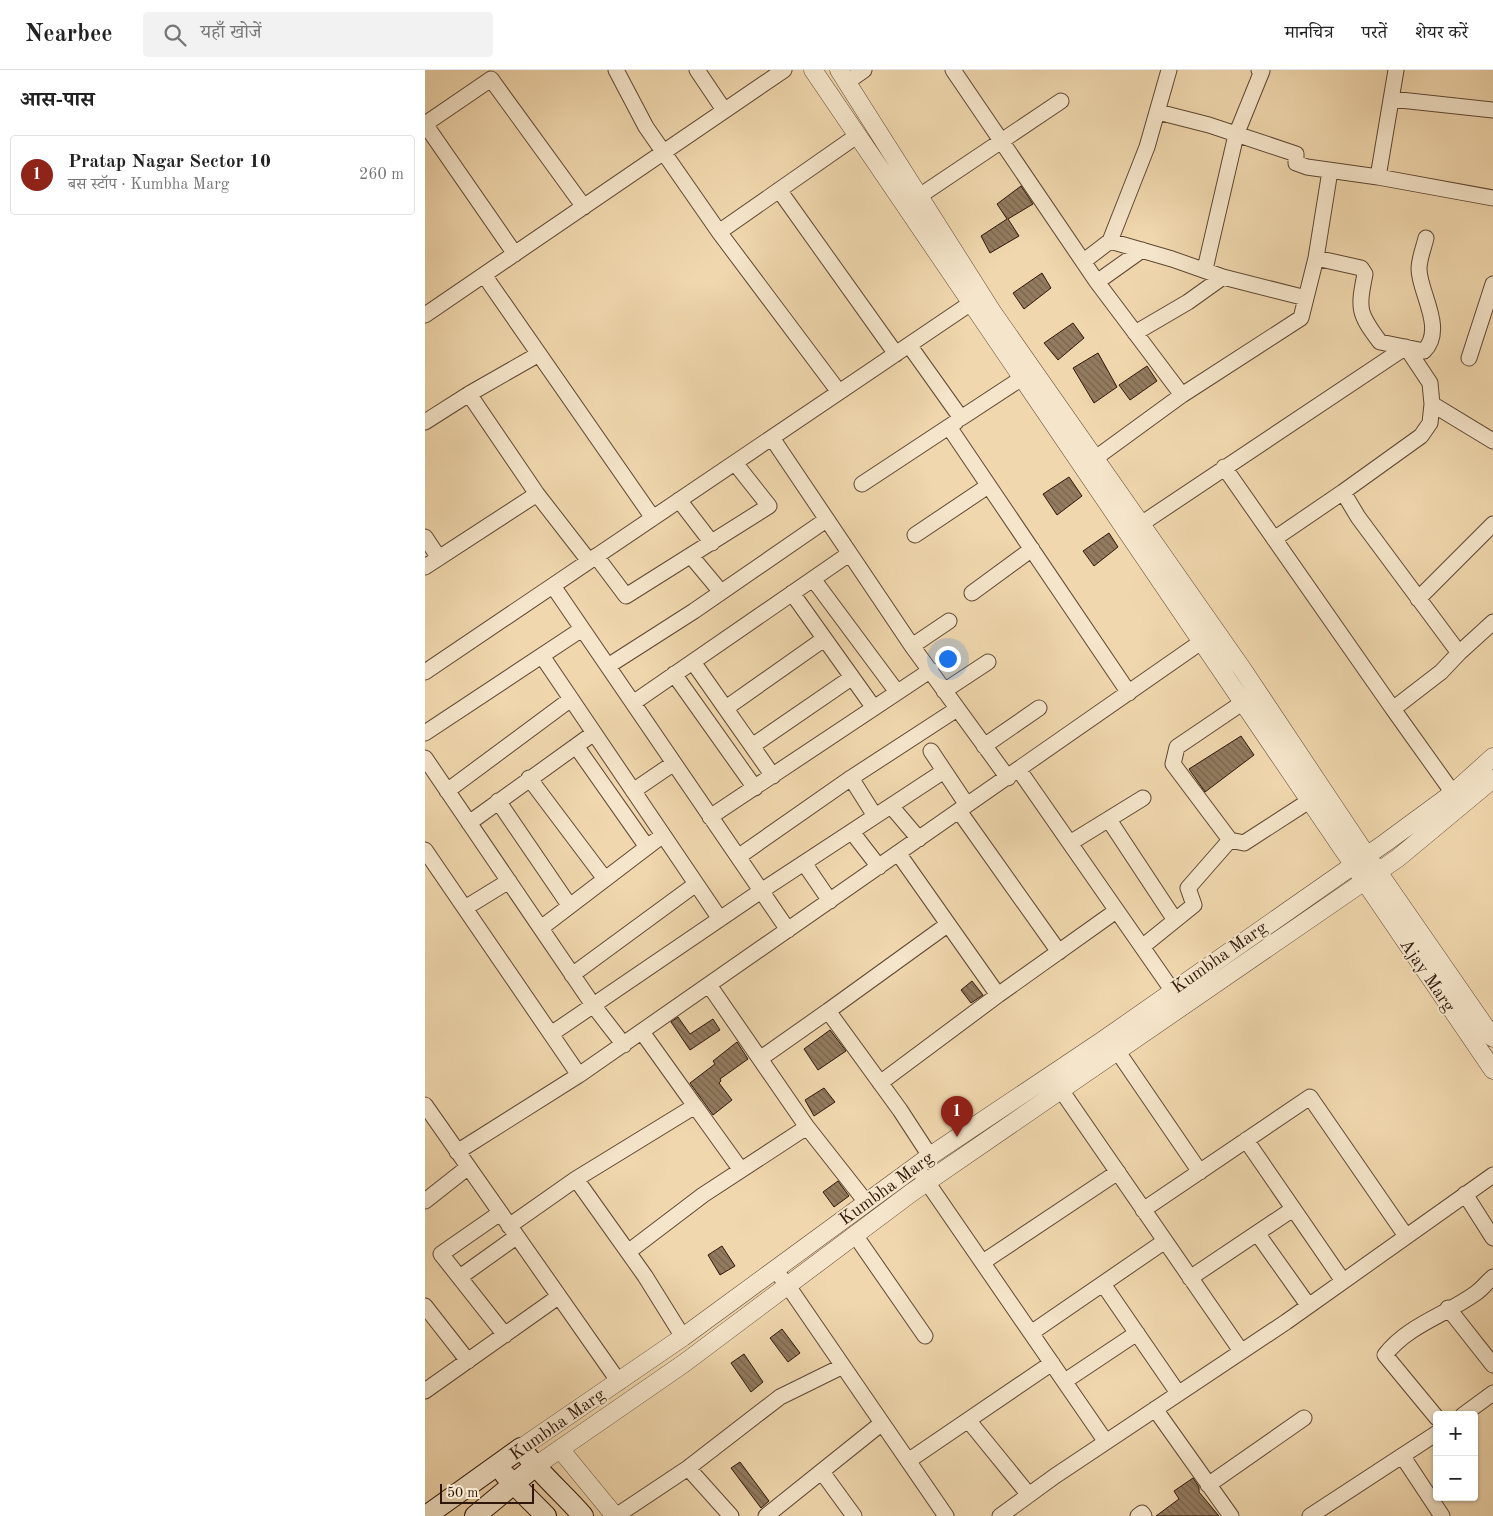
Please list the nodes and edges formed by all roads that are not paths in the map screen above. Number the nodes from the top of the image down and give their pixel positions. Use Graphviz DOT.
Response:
graph roads {
  1 [pos="615,70"];
  2 [pos="697,70"];
  3 [pos="784,70"];
  4 [pos="813,70"];
  5 [pos="865,70"];
  6 [pos="1169,70"];
  7 [pos="1259,70"];
  8 [pos="1397,70"];
  9 [pos="958,72"];
  10 [pos="843,76"];
  11 [pos="1391,99"];
  12 [pos="1061,101"];
  13 [pos="724,110"];
  14 [pos="1493,110"];
  15 [pos="1158,112"];
  16 [pos="425,124"];
  17 [pos="858,135"];
  18 [pos="1237,135"];
  19 [pos="1000,141"];
  20 [pos="664,152"];
  21 [pos="1329,171"];
  22 [pos="1378,177"];
  23 [pos="779,190"];
  24 [pos="918,197"];
  25 [pos="1493,198"];
  26 [pos="584,207"];
  27 [pos="719,232"];
  28 [pos="1426,238"];
  29 [pos="1110,241"];
  30 [pos="1141,250"];
  31 [pos="515,254"];
  32 [pos="1316,258"];
  33 [pos="1083,261"];
  34 [pos="1205,269"];
  35 [pos="484,275"];
  36 [pos="1223,277"];
  37 [pos="1097,282"];
  38 [pos="1493,284"];
  39 [pos="1306,298"];
  40 [pos="971,303"];
  41 [pos="428,307"];
  42 [pos="1135,333"];
  43 [pos="909,345"];
  44 [pos="1406,347"];
  45 [pos="539,354"];
  46 [pos="895,354"];
  47 [pos="1469,358"];
  48 [pos="1022,378"];
  49 [pos="839,392"];
  50 [pos="469,394"];
  51 [pos="1182,396"];
  52 [pos="1432,404"];
  53 [pos="425,422"];
  54 [pos="955,423"];
  55 [pos="772,438"];
  56 [pos="1493,441"];
  57 [pos="735,462"];
  58 [pos="1089,463"];
  59 [pos="1224,468"];
  60 [pos="862,484"];
  61 [pos="988,486"];
  62 [pos="1343,492"];
  63 [pos="537,494"];
  64 [pos="679,500"];
  65 [pos="653,518"];
  66 [pos="826,520"];
  67 [pos="1141,524"];
  68 [pos="1493,524"];
  69 [pos="915,535"];
  70 [pos="425,537"];
  71 [pos="1274,539"];
  72 [pos="712,543"];
  73 [pos="1032,550"];
  74 [pos="849,554"];
  75 [pos="691,556"];
  76 [pos="439,558"];
  77 [pos="592,559"];
  78 [pos="425,567"];
  79 [pos="813,579"];
  80 [pos="553,586"];
  81 [pos="721,592"];
  82 [pos="792,593"];
  83 [pos="972,593"];
  84 [pos="1418,599"];
  85 [pos="949,621"];
  86 [pos="1493,622"];
  87 [pos="582,629"];
  88 [pos="1217,632"];
  89 [pos="824,638"];
  90 [pos="1201,642"];
  91 [pos="912,646"];
  92 [pos="1459,653"];
  93 [pos="541,656"];
  94 [pos="693,662"];
  95 [pos="988,662"];
  96 [pos="607,666"];
  97 [pos="426,668"];
  98 [pos="931,670"];
  99 [pos="674,674"];
  100 [pos="851,678"];
  101 [pos="944,690"];
  102 [pos="897,692"];
  103 [pos="1129,693"];
  104 [pos="571,699"];
  105 [pos="633,703"];
  106 [pos="1242,703"];
  107 [pos="726,708"];
  108 [pos="874,708"];
  109 [pos="957,708"];
  110 [pos="1039,708"];
  111 [pos="1393,708"];
  112 [pos="425,733"];
  113 [pos="594,733"];
  114 [pos="575,746"];
  115 [pos="752,746"];
  116 [pos="984,746"];
  117 [pos="931,750"];
  118 [pos="1493,757"];
  119 [pos="425,758"];
  120 [pos="674,763"];
  121 [pos="944,771"];
  122 [pos="1013,774"];
  123 [pos="773,776"];
  124 [pos="529,778"];
  125 [pos="851,778"];
  126 [pos="1492,784"];
  127 [pos="755,788"];
  128 [pos="447,791"];
  129 [pos="633,791"];
  130 [pos="1453,793"];
  131 [pos="1143,798"];
  132 [pos="1309,801"];
  133 [pos="498,802"];
  134 [pos="891,806"];
  135 [pos="963,808"];
  136 [pos="875,816"];
  137 [pos="711,817"];
  138 [pos="1109,820"];
  139 [pos="469,823"];
  140 [pos="852,832"];
  141 [pos="663,835"];
  142 [pos="919,839"];
  143 [pos="1230,840"];
  144 [pos="1070,843"];
  145 [pos="647,847"];
  146 [pos="425,850"];
  147 [pos="899,853"];
  148 [pos="738,857"];
  149 [pos="1359,860"];
  150 [pos="804,863"];
  151 [pos="879,867"];
  152 [pos="1371,877"];
  153 [pos="605,878"];
  154 [pos="509,881"];
  155 [pos="696,884"];
  156 [pos="761,891"];
  157 [pos="831,901"];
  158 [pos="569,905"];
  159 [pos="465,908"];
  160 [pos="1116,911"];
  161 [pos="720,919"];
  162 [pos="1175,920"];
  163 [pos="947,925"];
  164 [pos="541,928"];
  165 [pos="788,930"];
  166 [pos="1141,947"];
  167 [pos="1059,952"];
  168 [pos="572,975"];
  169 [pos="709,985"];
  170 [pos="1172,990"];
  171 [pos="998,995"];
  172 [pos="593,1005"];
  173 [pos="828,1012"];
  174 [pos="641,1032"];
  175 [pos="551,1034"];
  176 [pos="1493,1038"];
  177 [pos="624,1045"];
  178 [pos="1117,1052"];
  179 [pos="761,1058"];
  180 [pos="1493,1070"];
  181 [pos="579,1075"];
  182 [pos="880,1083"];
  183 [pos="1061,1090"];
  184 [pos="425,1105"];
  185 [pos="695,1106"];
  186 [pos="807,1127"];
  187 [pos="1246,1140"];
  188 [pos="457,1152"];
  189 [pos="923,1161"];
  190 [pos="467,1168"];
  191 [pos="741,1170"];
  192 [pos="1117,1172"];
  193 [pos="1200,1172"];
  194 [pos="1493,1175"];
  195 [pos="576,1179"];
  196 [pos="927,1182"];
  197 [pos="1465,1194"];
  198 [pos="425,1201"];
  199 [pos="866,1202"];
  200 [pos="1293,1209"];
  201 [pos="1143,1210"];
  202 [pos="508,1225"];
  203 [pos="1257,1233"];
  204 [pos="855,1235"];
  205 [pos="1405,1236"];
  206 [pos="1493,1238"];
  207 [pos="1165,1241"];
  208 [pos="628,1252"];
  209 [pos="983,1262"];
  210 [pos="775,1270"];
  211 [pos="460,1277"];
  212 [pos="1493,1277"];
  213 [pos="1190,1278"];
  214 [pos="1343,1281"];
  215 [pos="1103,1284"];
  216 [pos="788,1286"];
  217 [pos="559,1297"];
  218 [pos="425,1306"];
  219 [pos="1308,1306"];
  220 [pos="1449,1308"];
  221 [pos="1031,1333"];
  222 [pos="1137,1333"];
  223 [pos="505,1335"];
  224 [pos="925,1336"];
  225 [pos="683,1337"];
  226 [pos="1241,1351"];
  227 [pos="468,1361"];
  228 [pos="1052,1363"];
  229 [pos="1493,1365"];
  230 [pos="843,1366"];
  231 [pos="1065,1381"];
  232 [pos="619,1382"];
  233 [pos="425,1391"];
  234 [pos="1178,1394"];
  235 [pos="1492,1396"];
  236 [pos="1155,1409"];
  237 [pos="1469,1411"];
  238 [pos="1433,1413"];
  239 [pos="1304,1418"];
  240 [pos="968,1420"];
  241 [pos="882,1424"];
  242 [pos="1433,1436"];
  243 [pos="1106,1442"];
  244 [pos="521,1448"];
  245 [pos="560,1449"];
  246 [pos="1403,1457"];
  247 [pos="908,1461"];
  248 [pos="498,1466"];
  249 [pos="535,1467"];
  250 [pos="688,1468"];
  251 [pos="822,1472"];
  252 [pos="1208,1485"];
  253 [pos="513,1486"];
  254 [pos="1029,1495"];
  255 [pos="1331,1510"];
  256 [pos="426,1516"];
  257 [pos="475,1516"];
  258 [pos="546,1516"];
  259 [pos="583,1516"];
  260 [pos="616,1516"];
  261 [pos="731,1516"];
  262 [pos="766,1516"];
  263 [pos="854,1516"];
  264 [pos="946,1516"];
  265 [pos="1000,1516"];
  266 [pos="1138,1516"];
  267 [pos="1144,1516"];
  268 [pos="1231,1516"];
  269 [pos="1310,1516"];
  270 [pos="1442,1516"];
  1 -- 20 [label="street"];
  2 -- 13 [label="street"];
  3 -- 13 [label="street"];
  4 -- 17 [label="street"];
  5 -- 10 [label="street"];
  6 -- 15 [label="street"];
  7 -- 18 [label="street"];
  8 -- 11 [label="street"];
  9 -- 19 [label="street"];
  10 -- 24 [label="street"];
  11 -- 14 [label="street"];
  11 -- 22 [label="street"];
  12 -- 19 [label="street"];
  13 -- 20 [label="street"];
  15 -- 18 [label="street"];
  15 -- 29 [label="street"];
  16 -- 26 [label="street"];
  16 -- 31 [label="street"];
  17 -- 23 [label="street"];
  17 -- 40 [label="street"];
  18 -- 21 [label="street"];
  18 -- 34 [label="street"];
  19 -- 24 [label="street"];
  19 -- 33 [label="street"];
  20 -- 26 [label="street"];
  20 -- 27 [label="street"];
  21 -- 22 [label="street"];
  21 -- 32 [label="street"];
  22 -- 25 [label="street"];
  23 -- 27 [label="street"];
  23 -- 46 [label="street"];
  24 -- 58 [label="street"];
  26 -- 31 [label="street"];
  27 -- 49 [label="street"];
  28 -- 44 [label="street"];
  29 -- 30 [label="street"];
  29 -- 33 [label="street"];
  30 -- 34 [label="street"];
  30 -- 37 [label="street"];
  31 -- 35 [label="street"];
  32 -- 39 [label="street"];
  32 -- 44 [label="street"];
  33 -- 37 [label="street"];
  34 -- 36 [label="street"];
  35 -- 41 [label="street"];
  35 -- 45 [label="street"];
  36 -- 39 [label="street"];
  36 -- 42 [label="street"];
  37 -- 42 [label="street"];
  38 -- 47 [label="street"];
  39 -- 51 [label="street"];
  40 -- 43 [label="street"];
  40 -- 48 [label="street"];
  42 -- 51 [label="street"];
  43 -- 46 [label="street"];
  43 -- 54 [label="street"];
  44 -- 52 [label="street"];
  44 -- 59 [label="street"];
  45 -- 50 [label="street"];
  45 -- 65 [label="street"];
  46 -- 49 [label="street"];
  48 -- 54 [label="street"];
  48 -- 58 [label="street"];
  49 -- 55 [label="street"];
  50 -- 53 [label="street"];
  50 -- 63 [label="street"];
  51 -- 58 [label="street"];
  52 -- 56 [label="street"];
  52 -- 62 [label="street"];
  54 -- 60 [label="street"];
  54 -- 61 [label="street"];
  55 -- 57 [label="street"];
  55 -- 66 [label="street"];
  57 -- 64 [label="street"];
  57 -- 72 [label="street"];
  58 -- 67 [label="street"];
  58 -- 90 [label="street"];
  59 -- 67 [label="street"];
  59 -- 71 [label="street"];
  61 -- 69 [label="street"];
  61 -- 73 [label="street"];
  62 -- 71 [label="street"];
  62 -- 84 [label="street"];
  63 -- 76 [label="street"];
  63 -- 77 [label="street"];
  64 -- 65 [label="street"];
  64 -- 72 [label="street"];
  65 -- 77 [label="street"];
  66 -- 74 [label="street"];
  66 -- 81 [label="street"];
  67 -- 88 [label="street"];
  68 -- 84 [label="street"];
  70 -- 76 [label="street"];
  71 -- 111 [label="street"];
  72 -- 75 [label="street"];
  73 -- 83 [label="street"];
  73 -- 103 [label="street"];
  74 -- 79 [label="street"];
  74 -- 91 [label="street"];
  75 -- 77 [label="street"];
  75 -- 81 [label="street"];
  76 -- 78 [label="street"];
  77 -- 80 [label="street"];
  79 -- 82 [label="street"];
  79 -- 102 [label="street"];
  80 -- 87 [label="street"];
  80 -- 97 [label="street"];
  81 -- 96 [label="street"];
  82 -- 89 [label="street"];
  82 -- 94 [label="street"];
  84 -- 92 [label="street"];
  85 -- 91 [label="street"];
  86 -- 92 [label="street"];
  87 -- 93 [label="street"];
  87 -- 96 [label="street"];
  88 -- 90 [label="street"];
  88 -- 149 [label="street"];
  89 -- 100 [label="street"];
  89 -- 107 [label="street"];
  90 -- 103 [label="street"];
  90 -- 106 [label="street"];
  91 -- 98 [label="street"];
  92 -- 111 [label="street"];
  93 -- 104 [label="street"];
  93 -- 112 [label="street"];
  94 -- 99 [label="street"];
  94 -- 107 [label="street"];
  95 -- 101 [label="street"];
  96 -- 105 [label="street"];
  98 -- 101 [label="street"];
  98 -- 102 [label="street"];
  99 -- 105 [label="street"];
  99 -- 127 [label="street"];
  100 -- 108 [label="street"];
  100 -- 115 [label="street"];
  101 -- 109 [label="street"];
  102 -- 108 [label="street"];
  103 -- 122 [label="street"];
  104 -- 113 [label="street"];
  104 -- 128 [label="street"];
  105 -- 120 [label="street"];
  106 -- 132 [label="street"];
  106 -- 143 [label="street"];
  107 -- 115 [label="street"];
  108 -- 123 [label="street"];
  109 -- 116 [label="street"];
  109 -- 125 [label="street"];
  110 -- 116 [label="street"];
  111 -- 130 [label="street"];
  113 -- 114 [label="street"];
  113 -- 129 [label="street"];
  114 -- 124 [label="street"];
  114 -- 145 [label="street"];
  115 -- 123 [label="street"];
  116 -- 122 [label="street"];
  117 -- 121 [label="street"];
  118 -- 130 [label="street, Kumbha Marg"];
  119 -- 128 [label="street"];
  120 -- 129 [label="street"];
  120 -- 137 [label="street"];
  121 -- 134 [label="street"];
  121 -- 135 [label="street"];
  122 -- 135 [label="street"];
  122 -- 144 [label="street"];
  123 -- 127 [label="street"];
  124 -- 133 [label="street"];
  124 -- 153 [label="street"];
  125 -- 136 [label="street"];
  125 -- 148 [label="street"];
  126 -- 152 [label="street, Kumbha Marg"];
  127 -- 137 [label="street"];
  128 -- 139 [label="street"];
  129 -- 141 [label="street"];
  130 -- 149 [label="street, Kumbha Marg"];
  131 -- 138 [label="street"];
  132 -- 143 [label="street"];
  132 -- 149 [label="street"];
  133 -- 139 [label="street"];
  133 -- 158 [label="street"];
  134 -- 136 [label="street"];
  134 -- 142 [label="street"];
  135 -- 142 [label="street"];
  135 -- 167 [label="street"];
  136 -- 140 [label="street"];
  137 -- 148 [label="street"];
  138 -- 144 [label="street"];
  138 -- 162 [label="street"];
  139 -- 154 [label="street"];
  140 -- 150 [label="street"];
  140 -- 151 [label="street"];
  141 -- 145 [label="street"];
  141 -- 155 [label="street"];
  142 -- 147 [label="street"];
  143 -- 162 [label="street"];
  144 -- 160 [label="street"];
  145 -- 153 [label="street"];
  146 -- 159 [label="street"];
  147 -- 151 [label="street"];
  147 -- 163 [label="street"];
  148 -- 156 [label="street"];
  149 -- 152 [label="street, Ajay Marg"];
  149 -- 170 [label="street, Kumbha Marg"];
  150 -- 156 [label="street"];
  150 -- 157 [label="street"];
  151 -- 157 [label="street"];
  152 -- 176 [label="street, Ajay Marg"];
  152 -- 178 [label="street, Kumbha Marg"];
  152 -- 180 [label="street, Ajay Marg"];
  153 -- 158 [label="street"];
  154 -- 159 [label="street"];
  154 -- 164 [label="street"];
  155 -- 161 [label="street"];
  155 -- 168 [label="street"];
  156 -- 161 [label="street"];
  156 -- 165 [label="street"];
  157 -- 165 [label="street"];
  158 -- 164 [label="street"];
  159 -- 175 [label="street"];
  160 -- 166 [label="street"];
  160 -- 167 [label="street"];
  161 -- 172 [label="street"];
  162 -- 166 [label="street"];
  163 -- 171 [label="street"];
  163 -- 173 [label="street"];
  164 -- 168 [label="street"];
  165 -- 169 [label="street"];
  166 -- 170 [label="street"];
  167 -- 171 [label="street"];
  168 -- 172 [label="street"];
  169 -- 174 [label="street"];
  169 -- 179 [label="street"];
  170 -- 189 [label="street, Kumbha Marg"];
  171 -- 182 [label="street"];
  172 -- 175 [label="street"];
  172 -- 177 [label="street"];
  173 -- 179 [label="street"];
  173 -- 182 [label="street"];
  174 -- 177 [label="street"];
  174 -- 185 [label="street"];
  175 -- 181 [label="street"];
  177 -- 181 [label="street"];
  178 -- 183 [label="street, Kumbha Marg"];
  178 -- 193 [label="street"];
  179 -- 186 [label="street"];
  181 -- 188 [label="street"];
  182 -- 189 [label="street"];
  183 -- 192 [label="street"];
  183 -- 196 [label="street, Kumbha Marg"];
  184 -- 188 [label="street"];
  185 -- 191 [label="street"];
  185 -- 195 [label="street"];
  186 -- 191 [label="street"];
  186 -- 199 [label="street"];
  187 -- 193 [label="street"];
  187 -- 200 [label="street"];
  187 -- 205 [label="street"];
  188 -- 190 [label="street"];
  189 -- 196 [label="street"];
  189 -- 199 [label="street, Kumbha Marg"];
  190 -- 198 [label="street"];
  190 -- 202 [label="street"];
  191 -- 208 [label="street"];
  192 -- 201 [label="street"];
  192 -- 209 [label="street"];
  193 -- 201 [label="street"];
  194 -- 197 [label="street"];
  195 -- 202 [label="street"];
  195 -- 208 [label="street"];
  196 -- 204 [label="street, Kumbha Marg"];
  196 -- 209 [label="street"];
  197 -- 205 [label="street"];
  197 -- 206 [label="street"];
  199 -- 210 [label="street, Kumbha Marg"];
  200 -- 203 [label="street"];
  200 -- 214 [label="street"];
  201 -- 207 [label="street"];
  202 -- 211 [label="street"];
  202 -- 211 [label="street"];
  202 -- 217 [label="street"];
  203 -- 213 [label="street"];
  203 -- 219 [label="street"];
  204 -- 216 [label="street, Kumbha Marg"];
  204 -- 224 [label="street"];
  205 -- 214 [label="street"];
  207 -- 213 [label="street"];
  207 -- 215 [label="street"];
  208 -- 225 [label="street"];
  209 -- 221 [label="street"];
  210 -- 216 [label="street"];
  210 -- 225 [label="street, Kumbha Marg"];
  211 -- 223 [label="street"];
  212 -- 220 [label="street"];
  213 -- 226 [label="street"];
  214 -- 219 [label="street"];
  215 -- 221 [label="street"];
  215 -- 222 [label="street"];
  216 -- 230 [label="street"];
  216 -- 245 [label="street, Kumbha Marg"];
  217 -- 223 [label="street"];
  217 -- 232 [label="street"];
  218 -- 227 [label="street"];
  219 -- 226 [label="street"];
  220 -- 229 [label="street"];
  220 -- 238 [label="street"];
  221 -- 228 [label="street"];
  222 -- 231 [label="street"];
  222 -- 234 [label="street"];
  223 -- 227 [label="street"];
  225 -- 232 [label="street, Kumbha Marg"];
  226 -- 234 [label="street"];
  227 -- 233 [label="street"];
  228 -- 231 [label="street"];
  228 -- 240 [label="street"];
  230 -- 241 [label="street"];
  230 -- 250 [label="street"];
  231 -- 243 [label="street"];
  232 -- 244 [label="street, Kumbha Marg"];
  234 -- 236 [label="street"];
  235 -- 237 [label="street"];
  236 -- 243 [label="street"];
  236 -- 252 [label="street"];
  239 -- 252 [label="street"];
  240 -- 247 [label="street"];
  240 -- 254 [label="street"];
  241 -- 247 [label="street"];
  241 -- 251 [label="street"];
  242 -- 246 [label="street"];
  243 -- 254 [label="street"];
  244 -- 248 [label="main road, Kumbha Marg"];
  244 -- 249 [label="main road"];
  245 -- 249 [label="street, Kumbha Marg"];
  245 -- 260 [label="street"];
  246 -- 255 [label="street"];
  246 -- 270 [label="street"];
  247 -- 264 [label="street"];
  248 -- 253 [label="main road"];
  248 -- 256 [label="main road, Kumbha Marg"];
  249 -- 253 [label="main road, Kumbha Marg"];
  249 -- 259 [label="main road"];
  250 -- 260 [label="street"];
  250 -- 261 [label="street"];
  251 -- 262 [label="street"];
  251 -- 263 [label="street"];
  252 -- 268 [label="street"];
  253 -- 257 [label="main road, Kumbha Marg"];
  253 -- 258 [label="main road"];
  254 -- 265 [label="street"];
  255 -- 269 [label="street"];
  266 -- 267 [label="street"];
}
